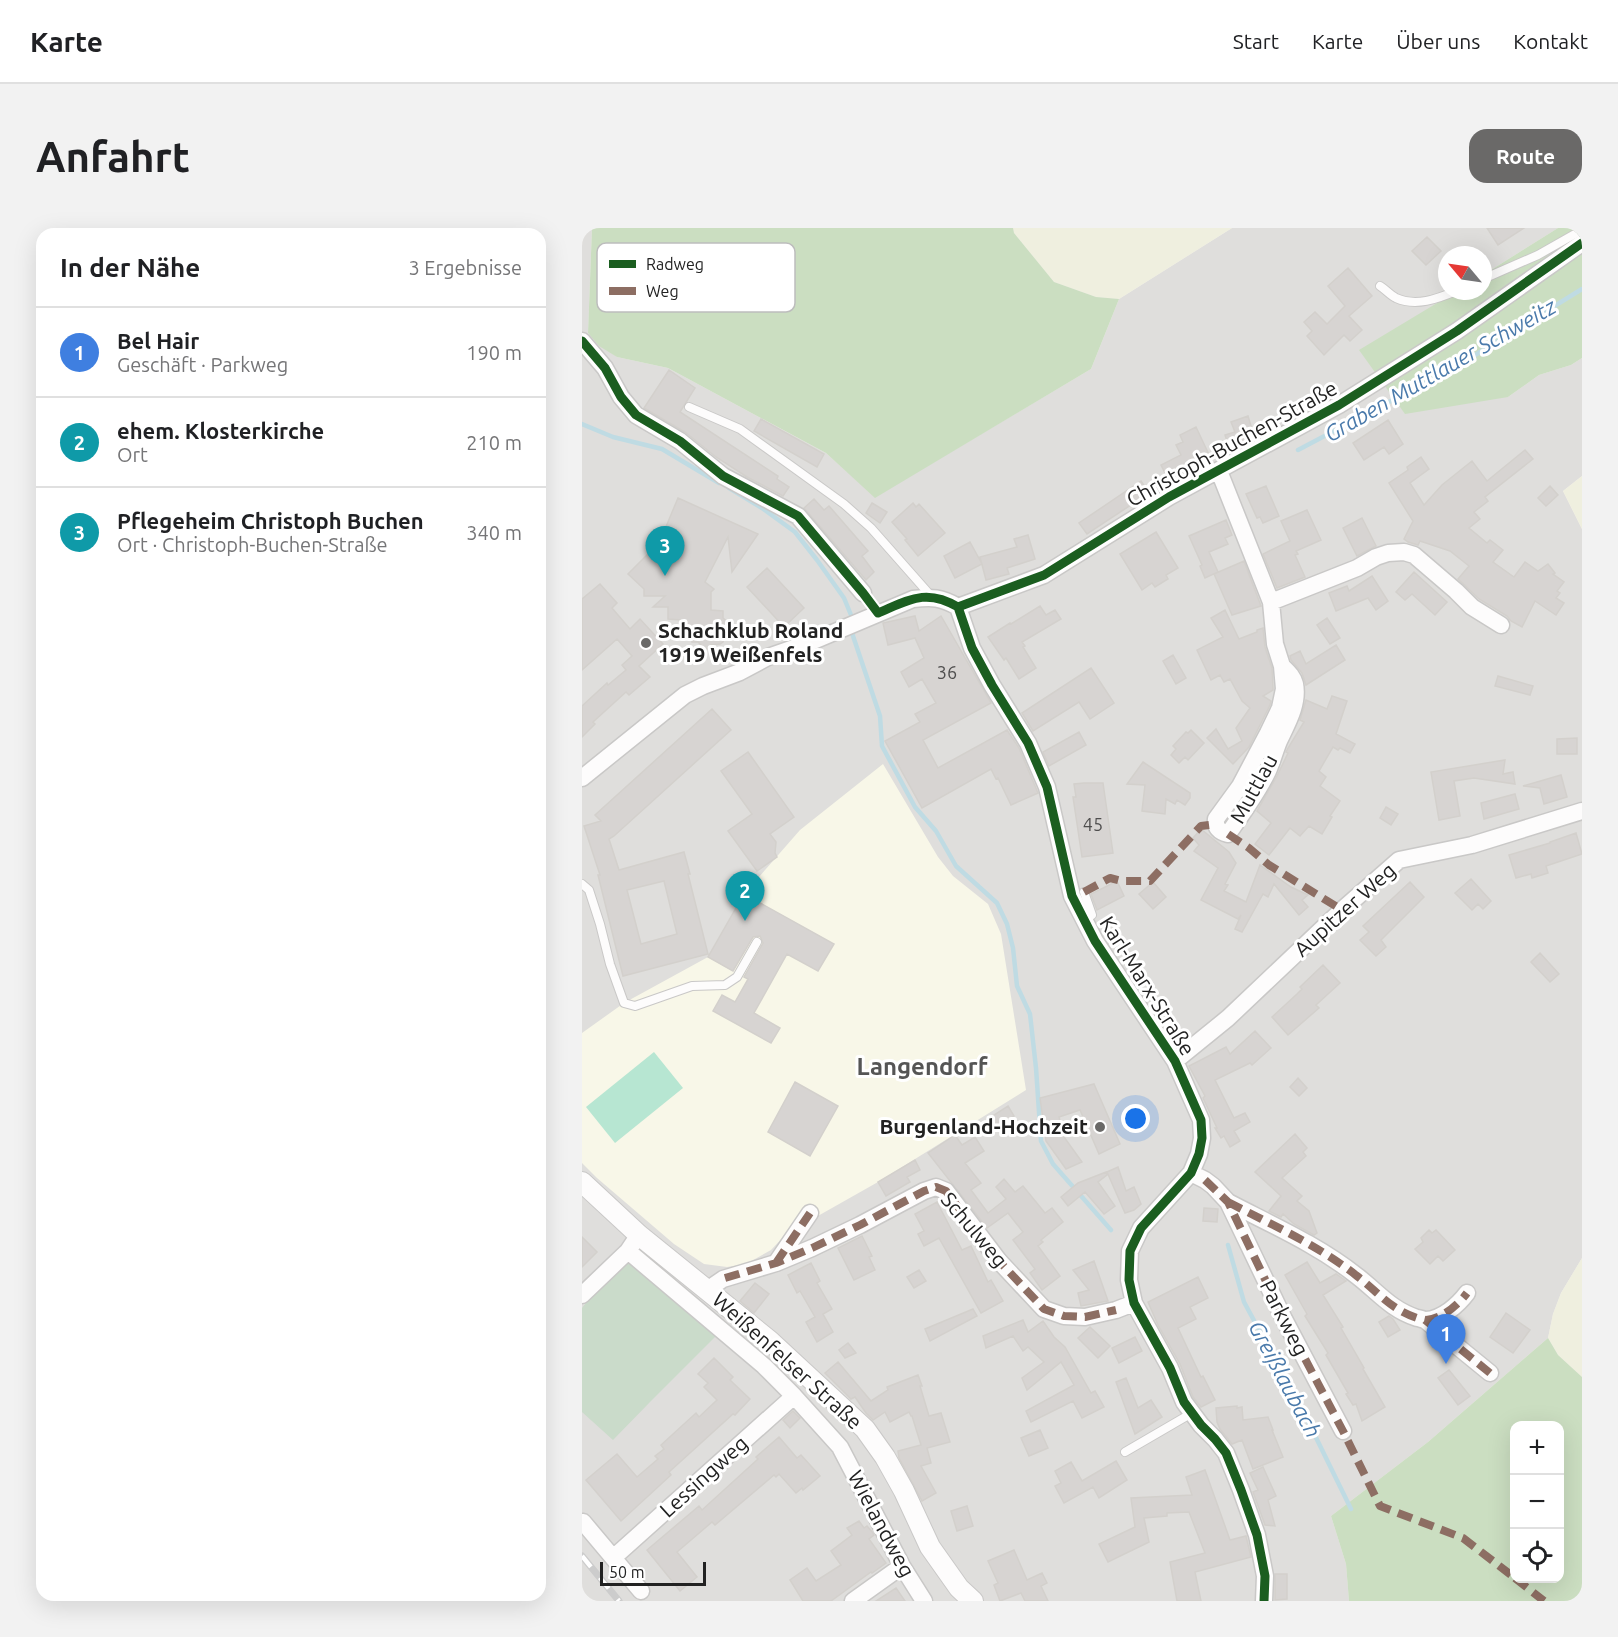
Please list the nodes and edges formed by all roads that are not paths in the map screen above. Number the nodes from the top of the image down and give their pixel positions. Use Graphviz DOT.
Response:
graph roads {
  1 [pos="1582,230"];
  2 [pos="1582,243"];
  3 [pos="1492,275"];
  4 [pos="1380,286"];
  5 [pos="1438,299"];
  6 [pos="582,341"];
  7 [pos="689,407"];
  8 [pos="1219,471"];
  9 [pos="863,593"];
  10 [pos="931,597"];
  11 [pos="1271,602"];
  12 [pos="958,607"];
  13 [pos="870,616"];
  14 [pos="1501,625"];
  15 [pos="1282,666"];
  16 [pos="582,778"];
  17 [pos="1582,811"];
  18 [pos="582,884"];
  19 [pos="1084,892"];
  20 [pos="1085,920"];
  21 [pos="757,942"];
  22 [pos="1175,1061"];
  23 [pos="1191,1173"];
  24 [pos="582,1182"];
  25 [pos="1228,1202"];
  26 [pos="810,1213"];
  27 [pos="633,1243"];
  28 [pos="776,1263"];
  29 [pos="707,1290"];
  30 [pos="1467,1293"];
  31 [pos="582,1295"];
  32 [pos="1134,1303"];
  33 [pos="1425,1320"];
  34 [pos="1490,1373"];
  35 [pos="795,1396"];
  36 [pos="1192,1413"];
  37 [pos="1343,1431"];
  38 [pos="1125,1452"];
  39 [pos="583,1522"];
  40 [pos="613,1557"];
  41 [pos="902,1566"];
  42 [pos="641,1591"];
  43 [pos="853,1601"];
  44 [pos="924,1601"];
  45 [pos="973,1601"];
  46 [pos="1263,1601"];
  1 -- 3 [label="lane"];
  2 -- 8 [label="street, Christoph-Buchen-Straße"];
  4 -- 5 [label="lane"];
  6 -- 9 [label="street"];
  7 -- 10 [label="lane"];
  8 -- 11 [label="street, Muttlau"];
  8 -- 12 [label="street, Christoph-Buchen-Straße"];
  9 -- 13 [label="lane"];
  10 -- 12 [label="street"];
  10 -- 13 [label="street"];
  11 -- 14 [label="street"];
  11 -- 15 [label="street, Muttlau"];
  12 -- 20 [label="street, Karl-Marx-Straße"];
  13 -- 16 [label="street"];
  15 -- 15 [label="street, Muttlau"];
  17 -- 22 [label="street, Aupitzer Weg"];
  18 -- 21 [label="lane"];
  19 -- 20 [label="lane"];
  20 -- 22 [label="street, Karl-Marx-Straße"];
  22 -- 23 [label="street, Karl-Marx-Straße"];
  23 -- 25 [label="street, Parkweg"];
  23 -- 32 [label="street, Karl-Marx-Straße"];
  24 -- 27 [label="street, Weißenfelser Straße"];
  25 -- 33 [label="street, Parkweg"];
  25 -- 37 [label="street, Parkweg"];
  26 -- 28 [label="street"];
  27 -- 29 [label="street, Weißenfelser Straße"];
  27 -- 31 [label="street"];
  27 -- 35 [label="street"];
  28 -- 29 [label="street, Schulweg"];
  28 -- 32 [label="street, Schulweg"];
  29 -- 45 [label="street, Weißenfelser Straße"];
  30 -- 33 [label="street"];
  32 -- 36 [label="street, Karl-Marx-Straße"];
  33 -- 34 [label="street, Parkweg"];
  35 -- 40 [label="street, Lessingweg"];
  35 -- 41 [label="street, Wielandweg"];
  36 -- 38 [label="lane"];
  36 -- 46 [label="street, Karl-Marx-Straße"];
  39 -- 40 [label="street"];
  40 -- 42 [label="street"];
  41 -- 43 [label="street"];
  41 -- 44 [label="street, Wielandweg"];
}
